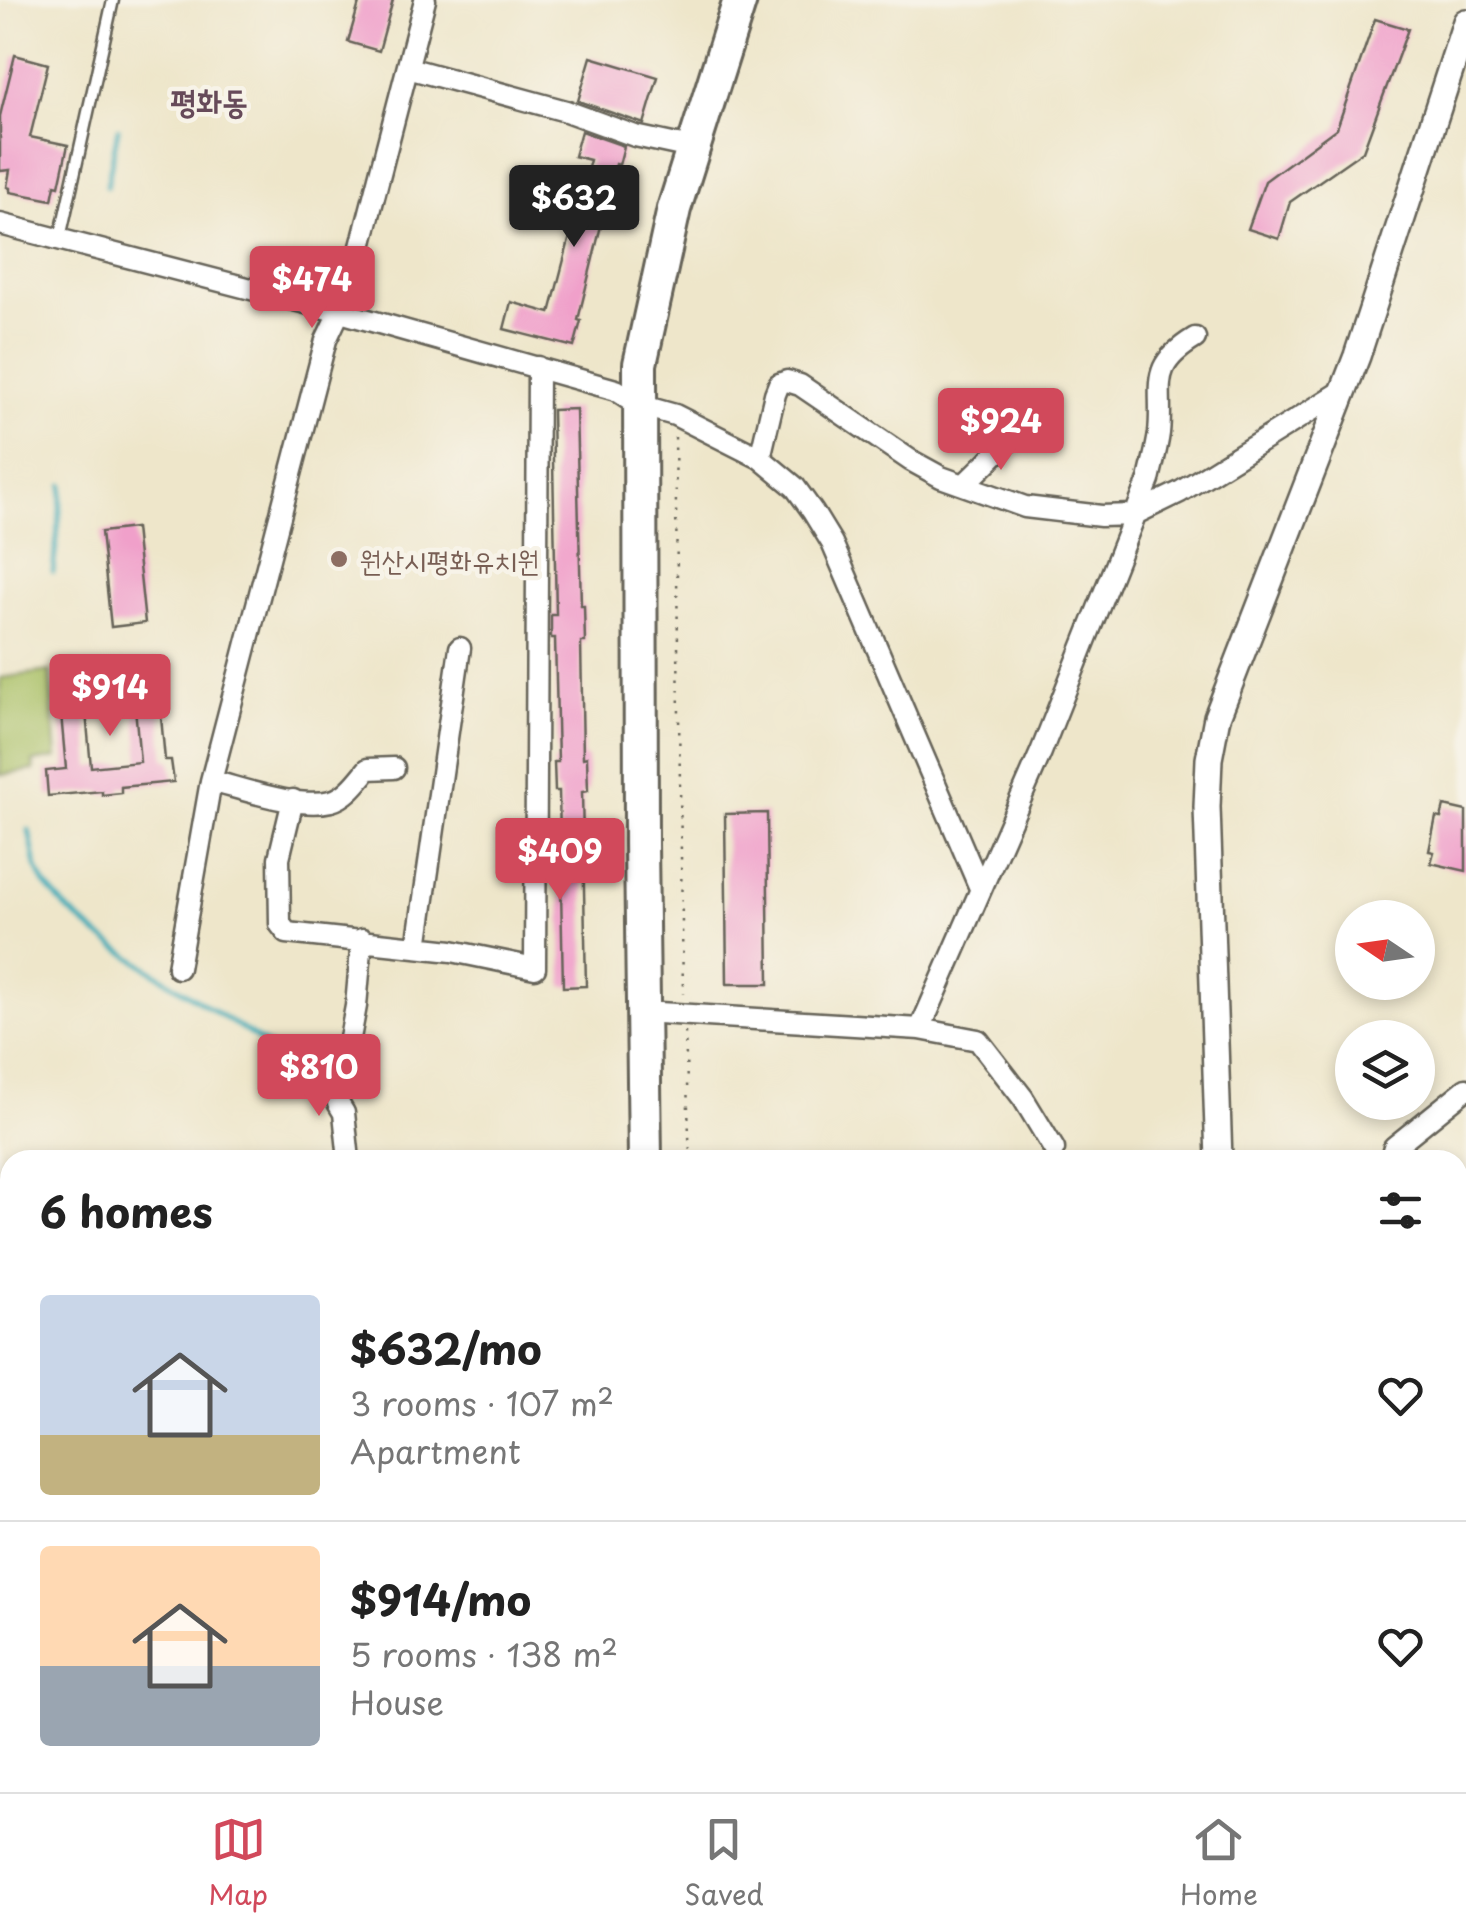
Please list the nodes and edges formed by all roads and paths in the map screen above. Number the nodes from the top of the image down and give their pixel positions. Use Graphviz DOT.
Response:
graph roads {
  1 [pos="113,0"];
  2 [pos="424,0"];
  3 [pos="740,0"];
  4 [pos="1466,22"];
  5 [pos="408,68"];
  6 [pos="691,148"];
  7 [pos="0,224"];
  8 [pos="60,238"];
  9 [pos="340,312"];
  10 [pos="1195,338"];
  11 [pos="538,368"];
  12 [pos="1344,390"];
  13 [pos="639,404"];
  14 [pos="675,415"];
  15 [pos="1022,429"];
  16 [pos="760,458"];
  17 [pos="964,485"];
  18 [pos="1133,514"];
  19 [pos="460,648"];
  20 [pos="394,768"];
  21 [pos="210,782"];
  22 [pos="293,800"];
  23 [pos="980,888"];
  24 [pos="362,939"];
  25 [pos="417,946"];
  26 [pos="178,968"];
  27 [pos="683,996"];
  28 [pos="642,1012"];
  29 [pos="920,1029"];
  30 [pos="684,1032"];
  31 [pos="1466,1089"];
  32 [pos="1054,1149"];
  33 [pos="349,1150"];
  34 [pos="645,1150"];
  35 [pos="690,1150"];
  36 [pos="1219,1150"];
  37 [pos="1393,1150"];
  1 -- 8 [label="lane"];
  2 -- 5 [label="street"];
  3 -- 6 [label="highway"];
  4 -- 12 [label="street"];
  5 -- 6 [label="street"];
  5 -- 9 [label="street"];
  6 -- 13 [label="highway"];
  7 -- 8 [label="street"];
  8 -- 9 [label="street"];
  9 -- 11 [label="street"];
  9 -- 21 [label="street"];
  10 -- 18 [label="street"];
  11 -- 13 [label="street"];
  11 -- 25 [label="street"];
  12 -- 18 [label="street"];
  12 -- 36 [label="street"];
  13 -- 14 [label="street"];
  13 -- 28 [label="highway"];
  14 -- 16 [label="street"];
  14 -- 27 [label="path"];
  15 -- 17 [label="street"];
  16 -- 17 [label="street"];
  16 -- 23 [label="street"];
  17 -- 18 [label="street"];
  18 -- 23 [label="street"];
  19 -- 25 [label="street"];
  20 -- 22 [label="street"];
  21 -- 22 [label="street"];
  21 -- 26 [label="street"];
  22 -- 24 [label="street"];
  23 -- 29 [label="street"];
  24 -- 25 [label="street"];
  24 -- 33 [label="street"];
  28 -- 29 [label="street"];
  28 -- 34 [label="highway"];
  29 -- 32 [label="street"];
  30 -- 35 [label="path"];
  31 -- 37 [label="street"];
}
